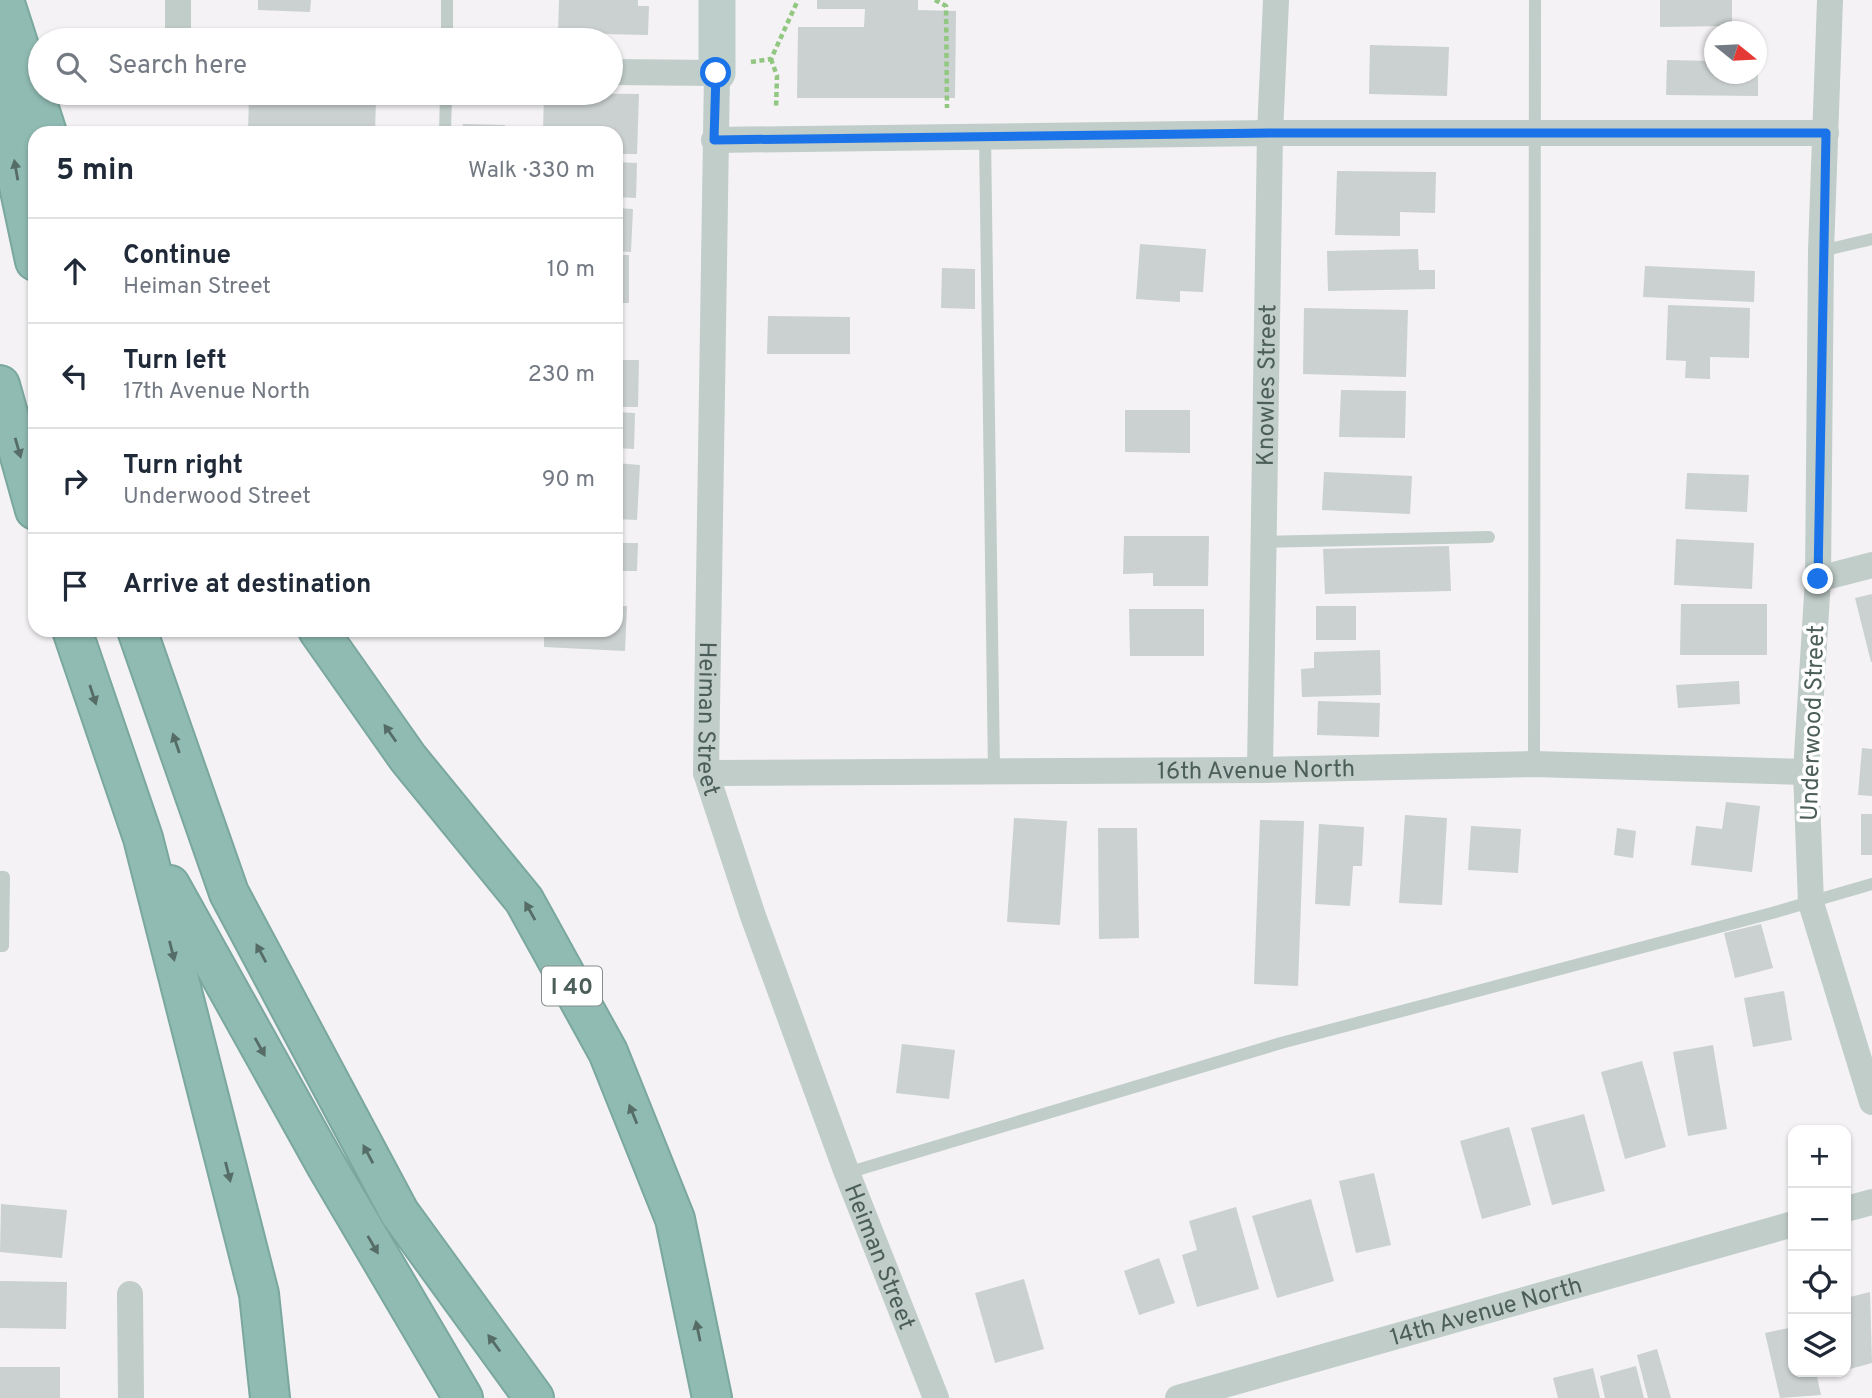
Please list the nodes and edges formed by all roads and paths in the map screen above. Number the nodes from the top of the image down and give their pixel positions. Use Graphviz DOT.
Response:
graph roads {
  1 [pos="4,0"];
  2 [pos="178,0"];
  3 [pos="447,0"];
  4 [pos="717,0"];
  5 [pos="797,0"];
  6 [pos="935,0"];
  7 [pos="1276,0"];
  8 [pos="1535,0"];
  9 [pos="1830,0"];
  10 [pos="178,28"];
  11 [pos="447,28"];
  12 [pos="0,35"];
  13 [pos="771,60"];
  14 [pos="732,68"];
  15 [pos="623,72"];
  16 [pos="28,74"];
  17 [pos="38,105"];
  18 [pos="446,105"];
  19 [pos="776,109"];
  20 [pos="947,111"];
  21 [pos="45,126"];
  22 [pos="445,126"];
  23 [pos="1270,133"];
  24 [pos="1826,133"];
  25 [pos="1532,135"];
  26 [pos="985,137"];
  27 [pos="714,140"];
  28 [pos="28,228"];
  29 [pos="1872,239"];
  30 [pos="1821,251"];
  31 [pos="0,385"];
  32 [pos="28,485"];
  33 [pos="1489,537"];
  34 [pos="1264,542"];
  35 [pos="1872,565"];
  36 [pos="1818,579"];
  37 [pos="74,637"];
  38 [pos="139,637"];
  39 [pos="323,637"];
  40 [pos="1534,764"];
  41 [pos="1261,770"];
  42 [pos="995,771"];
  43 [pos="1806,772"];
  44 [pos="706,773"];
  45 [pos="143,838"];
  46 [pos="0,877"];
  47 [pos="1872,884"];
  48 [pos="1811,903"];
  49 [pos="1,946"];
  50 [pos="1872,1102"];
  51 [pos="847,1172"];
  52 [pos="1872,1202"];
  53 [pos="1851,1208"];
  54 [pos="1788,1225"];
  55 [pos="130,1294"];
  56 [pos="131,1398"];
  57 [pos="270,1398"];
  58 [pos="463,1398"];
  59 [pos="534,1398"];
  60 [pos="712,1398"];
  61 [pos="936,1398"];
  62 [pos="1178,1398"];
  1 -- 16 [label="highway"];
  2 -- 10 [label="street"];
  3 -- 11 [label="lane"];
  4 -- 14 [label="street, Heiman Street"];
  5 -- 13 [label="path"];
  6 -- 20 [label="path"];
  7 -- 23 [label="street, Knowles Street"];
  8 -- 25 [label="lane"];
  9 -- 24 [label="street, Underwood Street"];
  28 -- 12 [label="highway, one-way"];
  13 -- 14 [label="path"];
  13 -- 19 [label="path"];
  14 -- 15 [label="street"];
  14 -- 27 [label="street, Heiman Street"];
  17 -- 21 [label="highway"];
  18 -- 22 [label="lane"];
  23 -- 25 [label="street"];
  23 -- 26 [label="street"];
  23 -- 34 [label="street, Knowles Street"];
  24 -- 25 [label="street"];
  24 -- 30 [label="street, Underwood Street"];
  25 -- 40 [label="lane"];
  26 -- 27 [label="street"];
  26 -- 42 [label="lane"];
  27 -- 44 [label="street, Heiman Street"];
  29 -- 30 [label="lane"];
  30 -- 36 [label="street, Underwood Street"];
  31 -- 32 [label="highway, one-way"];
  33 -- 34 [label="lane"];
  34 -- 41 [label="street, Knowles Street"];
  35 -- 36 [label="street"];
  36 -- 43 [label="street, Underwood Street"];
  37 -- 45 [label="highway, one-way"];
  59 -- 38 [label="highway, one-way"];
  60 -- 39 [label="highway, I 40, one-way"];
  40 -- 41 [label="street, 16th Avenue North"];
  40 -- 43 [label="street, 16th Avenue North"];
  41 -- 42 [label="street, 16th Avenue North"];
  42 -- 44 [label="street, 16th Avenue North"];
  43 -- 48 [label="street, Underwood Street"];
  44 -- 51 [label="street, Heiman Street"];
  45 -- 57 [label="highway, one-way"];
  45 -- 58 [label="highway, one-way"];
  46 -- 49 [label="lane"];
  47 -- 48 [label="lane"];
  48 -- 50 [label="street, Underwood Street"];
  48 -- 51 [label="lane"];
  51 -- 61 [label="street, Heiman Street"];
  52 -- 53 [label="street"];
  54 -- 62 [label="street, 14th Avenue North"];
  55 -- 56 [label="street"];
}
